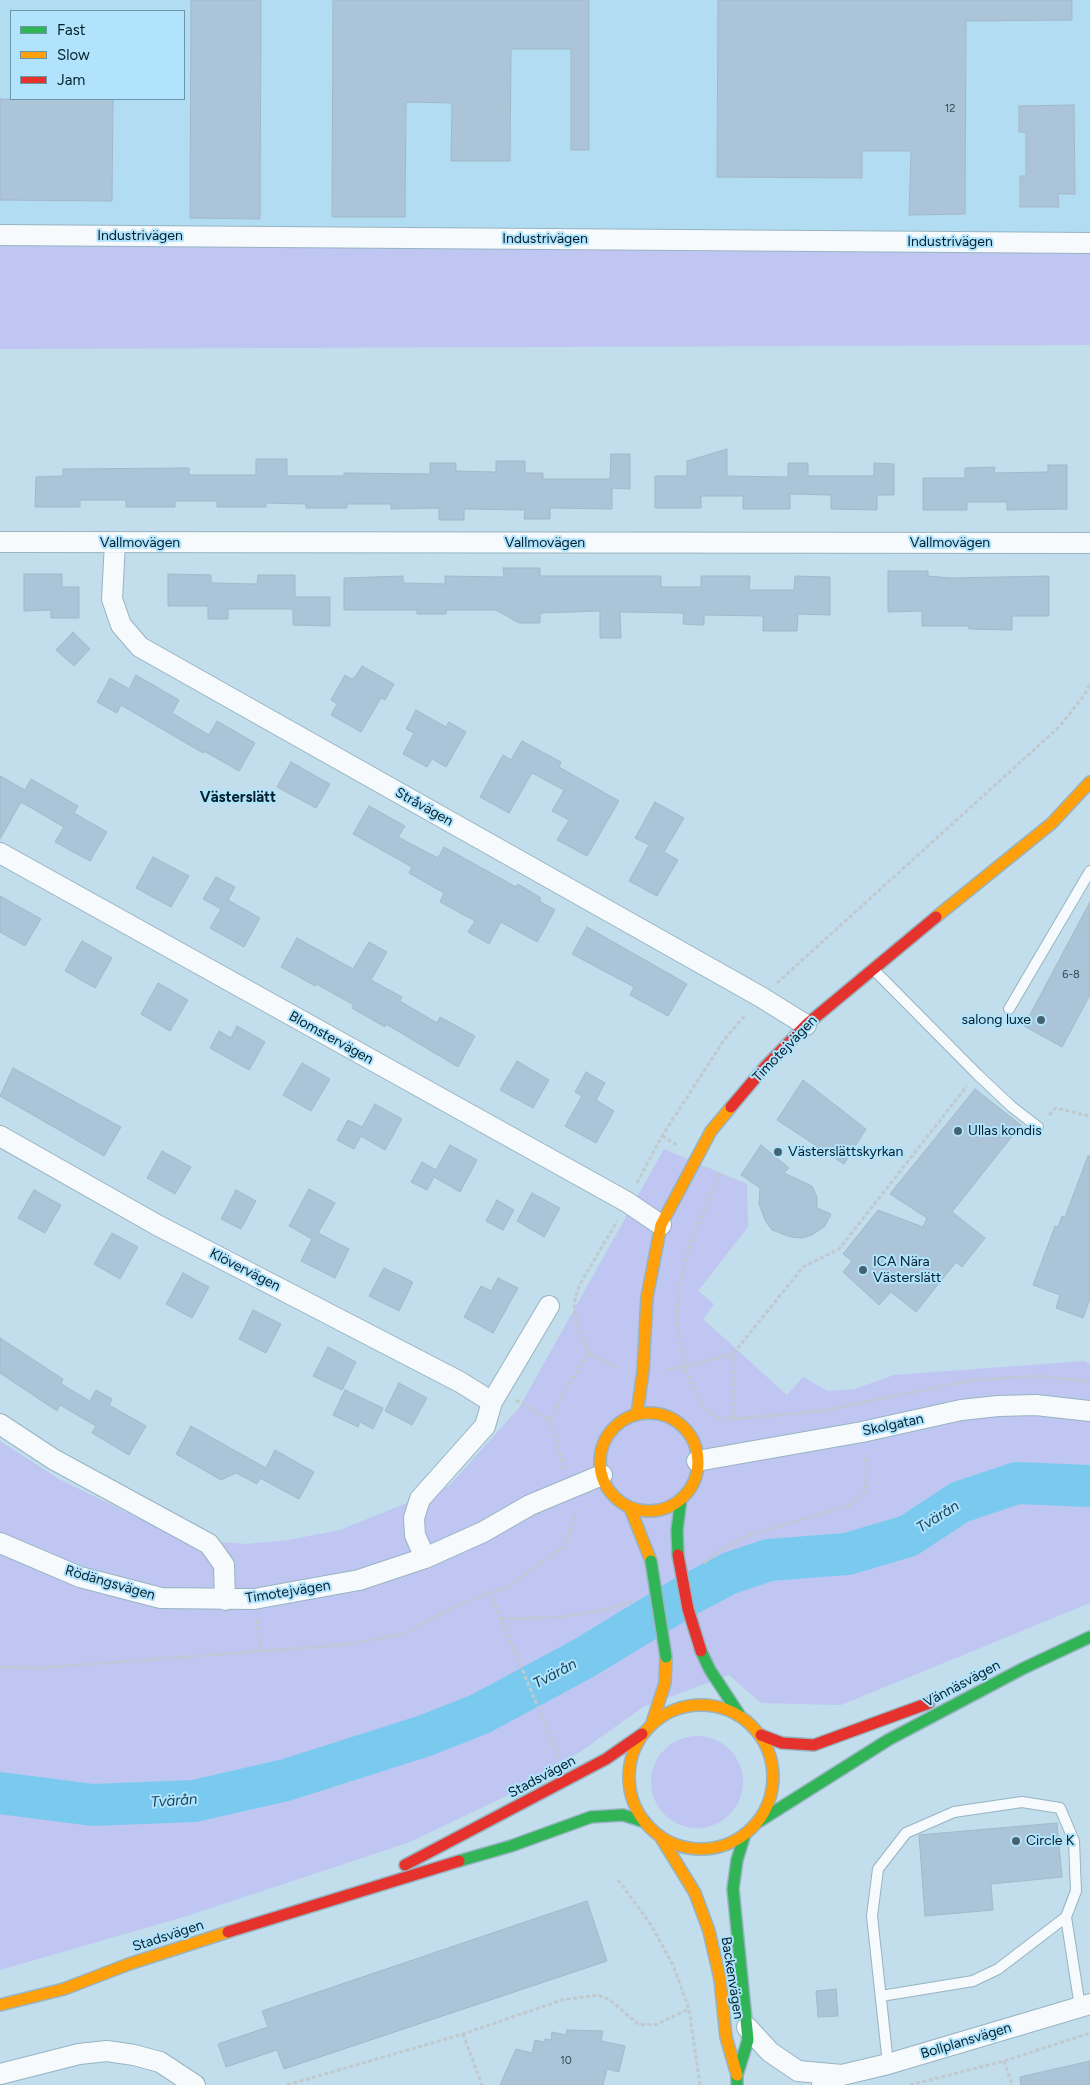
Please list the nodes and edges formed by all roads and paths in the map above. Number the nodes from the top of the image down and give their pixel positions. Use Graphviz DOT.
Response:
graph roads {
  1 [pos="0,235"];
  2 [pos="1090,243"];
  3 [pos="0,542"];
  4 [pos="115,543"];
  5 [pos="1090,543"];
  6 [pos="1088,788"];
  7 [pos="0,853"];
  8 [pos="1090,871"];
  9 [pos="872,969"];
  10 [pos="1009,1009"];
  11 [pos="806,1025"];
  12 [pos="977,1074"];
  13 [pos="1090,1116"];
  14 [pos="1038,1127"];
  15 [pos="0,1136"];
  16 [pos="662,1136"];
  17 [pos="679,1146"];
  18 [pos="721,1170"];
  19 [pos="661,1225"];
  20 [pos="549,1306"];
  21 [pos="589,1353"];
  22 [pos="733,1354"];
  23 [pos="684,1366"];
  24 [pos="643,1371"];
  25 [pos="1090,1382"];
  26 [pos="495,1396"];
  27 [pos="1090,1411"];
  28 [pos="637,1414"];
  29 [pos="733,1419"];
  30 [pos="550,1421"];
  31 [pos="0,1424"];
  32 [pos="697,1461"];
  33 [pos="602,1475"];
  34 [pos="681,1499"];
  35 [pos="630,1508"];
  36 [pos="0,1543"];
  37 [pos="424,1558"];
  38 [pos="254,1599"];
  39 [pos="225,1600"];
  40 [pos="1090,1637"];
  41 [pos="261,1651"];
  42 [pos="0,1667"];
  43 [pos="1022,1669"];
  44 [pos="739,1714"];
  45 [pos="652,1722"];
  46 [pos="642,1734"];
  47 [pos="761,1735"];
  48 [pos="560,1760"];
  49 [pos="645,1822"];
  50 [pos="757,1823"];
  51 [pos="745,1834"];
  52 [pos="660,1836"];
  53 [pos="618,1880"];
  54 [pos="345,1895"];
  55 [pos="1066,1917"];
  56 [pos="881,1996"];
  57 [pos="0,2005"];
  58 [pos="1085,2006"];
  59 [pos="689,2010"];
  60 [pos="747,2027"];
  61 [pos="1090,2033"];
  62 [pos="463,2034"];
  63 [pos="1004,2061"];
  64 [pos="888,2064"];
  65 [pos="0,2074"];
  66 [pos="842,2075"];
  67 [pos="737,2080"];
  68 [pos="195,2085"];
  69 [pos="287,2085"];
  70 [pos="482,2085"];
  71 [pos="700,2085"];
  72 [pos="822,2085"];
  73 [pos="910,2085"];
  74 [pos="1012,2085"];
  1 -- 2 [label="street, Industrivägen"];
  3 -- 4 [label="street, Vallmovägen"];
  4 -- 5 [label="street, Vallmovägen"];
  4 -- 11 [label="street, Stråvägen"];
  6 -- 9 [label="main road, Timotejvägen"];
  7 -- 19 [label="street, Blomstervägen"];
  8 -- 10 [label="lane"];
  9 -- 11 [label="main road, Timotejvägen"];
  9 -- 12 [label="lane"];
  11 -- 19 [label="main road, Timotejvägen"];
  12 -- 14 [label="lane"];
  12 -- 22 [label="path"];
  13 -- 14 [label="path"];
  15 -- 26 [label="street, Klövervägen"];
  16 -- 17 [label="path"];
  18 -- 23 [label="path"];
  19 -- 24 [label="main road, Timotejvägen"];
  20 -- 26 [label="street"];
  21 -- 24 [label="path"];
  22 -- 23 [label="path"];
  22 -- 29 [label="path"];
  23 -- 24 [label="path"];
  23 -- 29 [label="path"];
  24 -- 28 [label="main road, Timotejvägen"];
  25 -- 29 [label="path"];
  26 -- 30 [label="path"];
  26 -- 37 [label="street"];
  27 -- 32 [label="street, Skolgatan"];
  28 -- 32 [label="main road"];
  28 -- 33 [label="main road"];
  31 -- 39 [label="street, Timotejvägen"];
  32 -- 34 [label="main road"];
  33 -- 35 [label="main road"];
  33 -- 37 [label="street, Timotejvägen"];
  34 -- 35 [label="main road"];
  34 -- 44 [label="main road, bridge"];
  35 -- 45 [label="main road, bridge"];
  36 -- 39 [label="street, Rödängsvägen"];
  37 -- 38 [label="street, Timotejvägen"];
  38 -- 39 [label="street, Timotejvägen"];
  38 -- 41 [label="path"];
  40 -- 43 [label="main road"];
  41 -- 42 [label="path"];
  41 -- 48 [label="path"];
  43 -- 47 [label="main road, Vännäsvägen"];
  43 -- 50 [label="main road, Vännäsvägen"];
  44 -- 45 [label="main road"];
  44 -- 47 [label="main road"];
  45 -- 46 [label="main road"];
  46 -- 49 [label="main road"];
  46 -- 54 [label="main road, Stadsvägen"];
  47 -- 50 [label="main road"];
  49 -- 52 [label="main road"];
  49 -- 54 [label="main road, Stadsvägen"];
  50 -- 51 [label="main road"];
  51 -- 52 [label="main road"];
  51 -- 60 [label="main road, Backenvägen"];
  52 -- 67 [label="main road, Backenvägen"];
  53 -- 59 [label="path"];
  54 -- 57 [label="main road, Stadsvägen"];
  55 -- 56 [label="lane"];
  55 -- 56 [label="lane"];
  55 -- 58 [label="lane"];
  56 -- 64 [label="lane"];
  58 -- 64 [label="street, Bollplansvägen"];
  59 -- 62 [label="path"];
  59 -- 71 [label="path"];
  60 -- 66 [label="street, Bollplansvägen"];
  60 -- 67 [label="main road, Backenvägen"];
  61 -- 63 [label="path"];
  62 -- 69 [label="path"];
  62 -- 70 [label="path"];
  63 -- 73 [label="path"];
  63 -- 74 [label="path"];
  64 -- 66 [label="street, Bollplansvägen"];
  65 -- 68 [label="street"];
  66 -- 72 [label="street, Bollplansvägen"];
}
